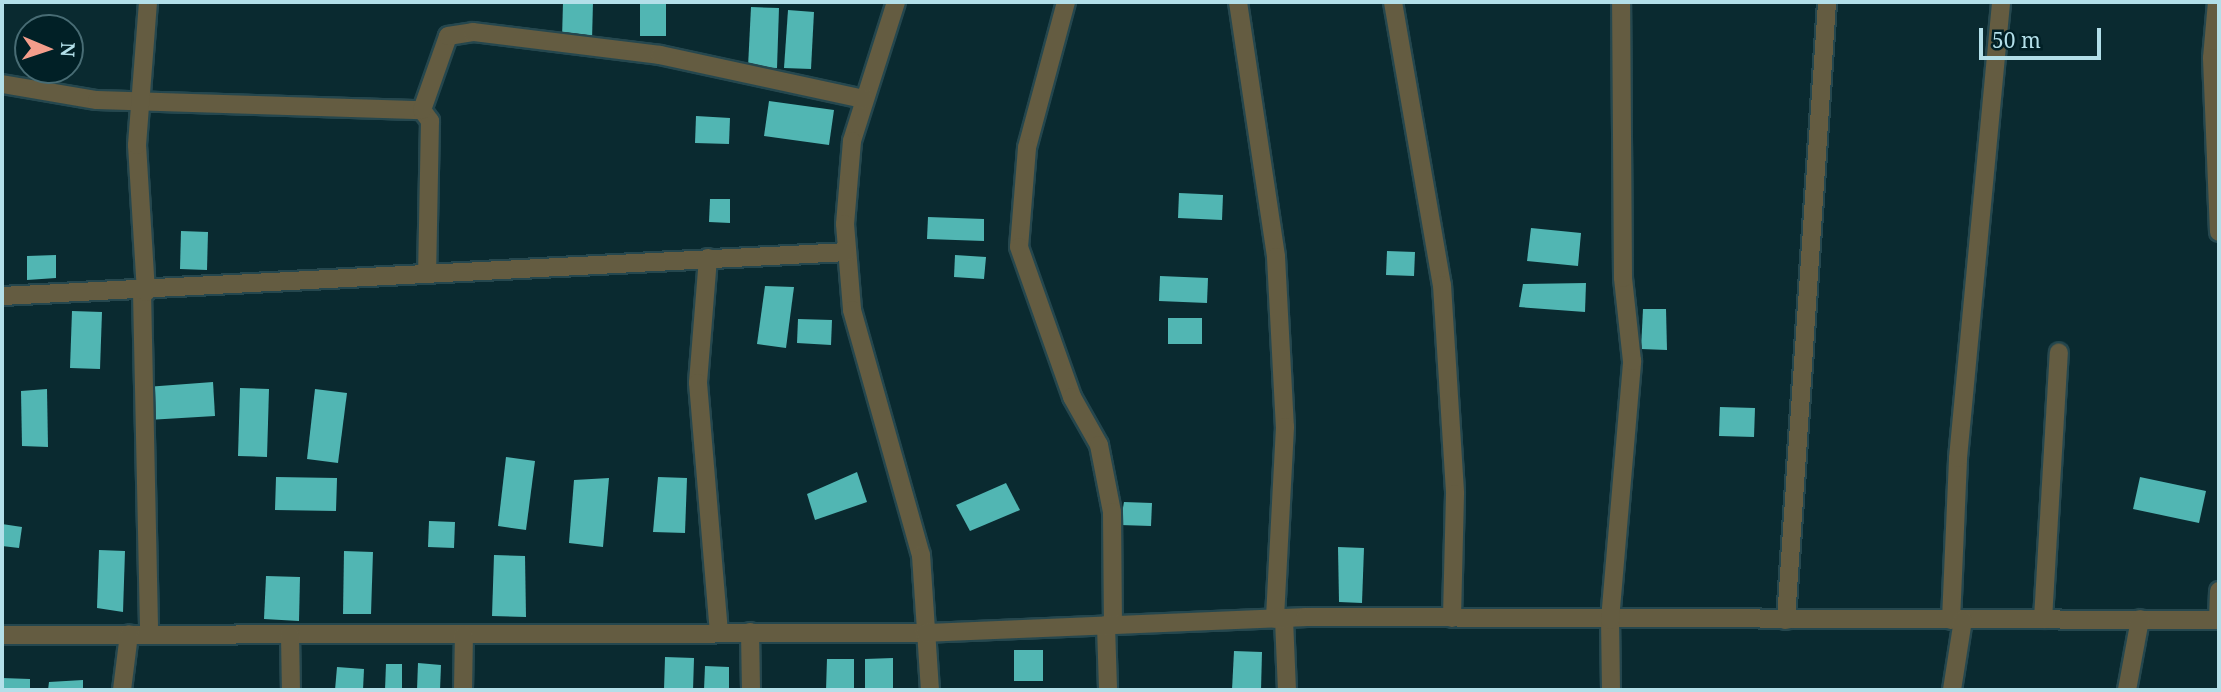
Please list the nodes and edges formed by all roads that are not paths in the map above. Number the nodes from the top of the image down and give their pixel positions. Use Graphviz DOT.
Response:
graph roads {
  1 [pos="148,2"];
  2 [pos="896,2"];
  3 [pos="1066,2"];
  4 [pos="1238,2"];
  5 [pos="1393,2"];
  6 [pos="1621,2"];
  7 [pos="1827,2"];
  8 [pos="2001,2"];
  9 [pos="2217,2"];
  10 [pos="2,84"];
  11 [pos="141,99"];
  12 [pos="863,99"];
  13 [pos="422,110"];
  14 [pos="2219,232"];
  15 [pos="847,252"];
  16 [pos="708,258"];
  17 [pos="427,273"];
  18 [pos="144,292"];
  19 [pos="2,296"];
  20 [pos="2059,352"];
  21 [pos="2219,591"];
  22 [pos="1452,618"];
  23 [pos="1279,619"];
  24 [pos="2043,619"];
  25 [pos="2140,619"];
  26 [pos="1610,620"];
  27 [pos="1786,620"];
  28 [pos="1957,620"];
  29 [pos="2219,620"];
  30 [pos="1109,624"];
  31 [pos="719,632"];
  32 [pos="750,632"];
  33 [pos="925,633"];
  34 [pos="129,634"];
  35 [pos="149,634"];
  36 [pos="2,635"];
  37 [pos="290,635"];
  38 [pos="464,635"];
  39 [pos="122,690"];
  40 [pos="291,690"];
  41 [pos="463,690"];
  42 [pos="751,690"];
  43 [pos="930,690"];
  44 [pos="1108,690"];
  45 [pos="1287,690"];
  46 [pos="1611,690"];
  47 [pos="1952,690"];
  48 [pos="2127,690"];
  1 -- 11 [label="street"];
  2 -- 12 [label="street"];
  3 -- 30 [label="street"];
  4 -- 23 [label="street"];
  5 -- 22 [label="street"];
  6 -- 26 [label="street"];
  7 -- 27 [label="street"];
  8 -- 28 [label="street"];
  9 -- 14 [label="street"];
  10 -- 11 [label="street"];
  11 -- 13 [label="street"];
  11 -- 18 [label="street"];
  12 -- 13 [label="street"];
  12 -- 15 [label="street"];
  13 -- 17 [label="street"];
  15 -- 16 [label="street"];
  15 -- 33 [label="street"];
  16 -- 17 [label="street"];
  16 -- 31 [label="street"];
  17 -- 18 [label="street"];
  18 -- 19 [label="street"];
  18 -- 35 [label="street"];
  20 -- 24 [label="street"];
  21 -- 29 [label="street"];
  22 -- 23 [label="street"];
  22 -- 26 [label="street"];
  23 -- 30 [label="street"];
  23 -- 45 [label="street"];
  24 -- 25 [label="street"];
  24 -- 28 [label="street"];
  25 -- 29 [label="street"];
  25 -- 48 [label="street"];
  26 -- 27 [label="street"];
  26 -- 46 [label="street"];
  27 -- 28 [label="street"];
  28 -- 47 [label="street"];
  30 -- 33 [label="street"];
  30 -- 44 [label="street"];
  31 -- 32 [label="street"];
  31 -- 38 [label="street"];
  32 -- 33 [label="street"];
  32 -- 42 [label="street"];
  33 -- 43 [label="street"];
  34 -- 35 [label="street"];
  34 -- 36 [label="street"];
  34 -- 39 [label="street"];
  35 -- 37 [label="street"];
  37 -- 38 [label="street"];
  37 -- 40 [label="street"];
  38 -- 41 [label="street"];
}
